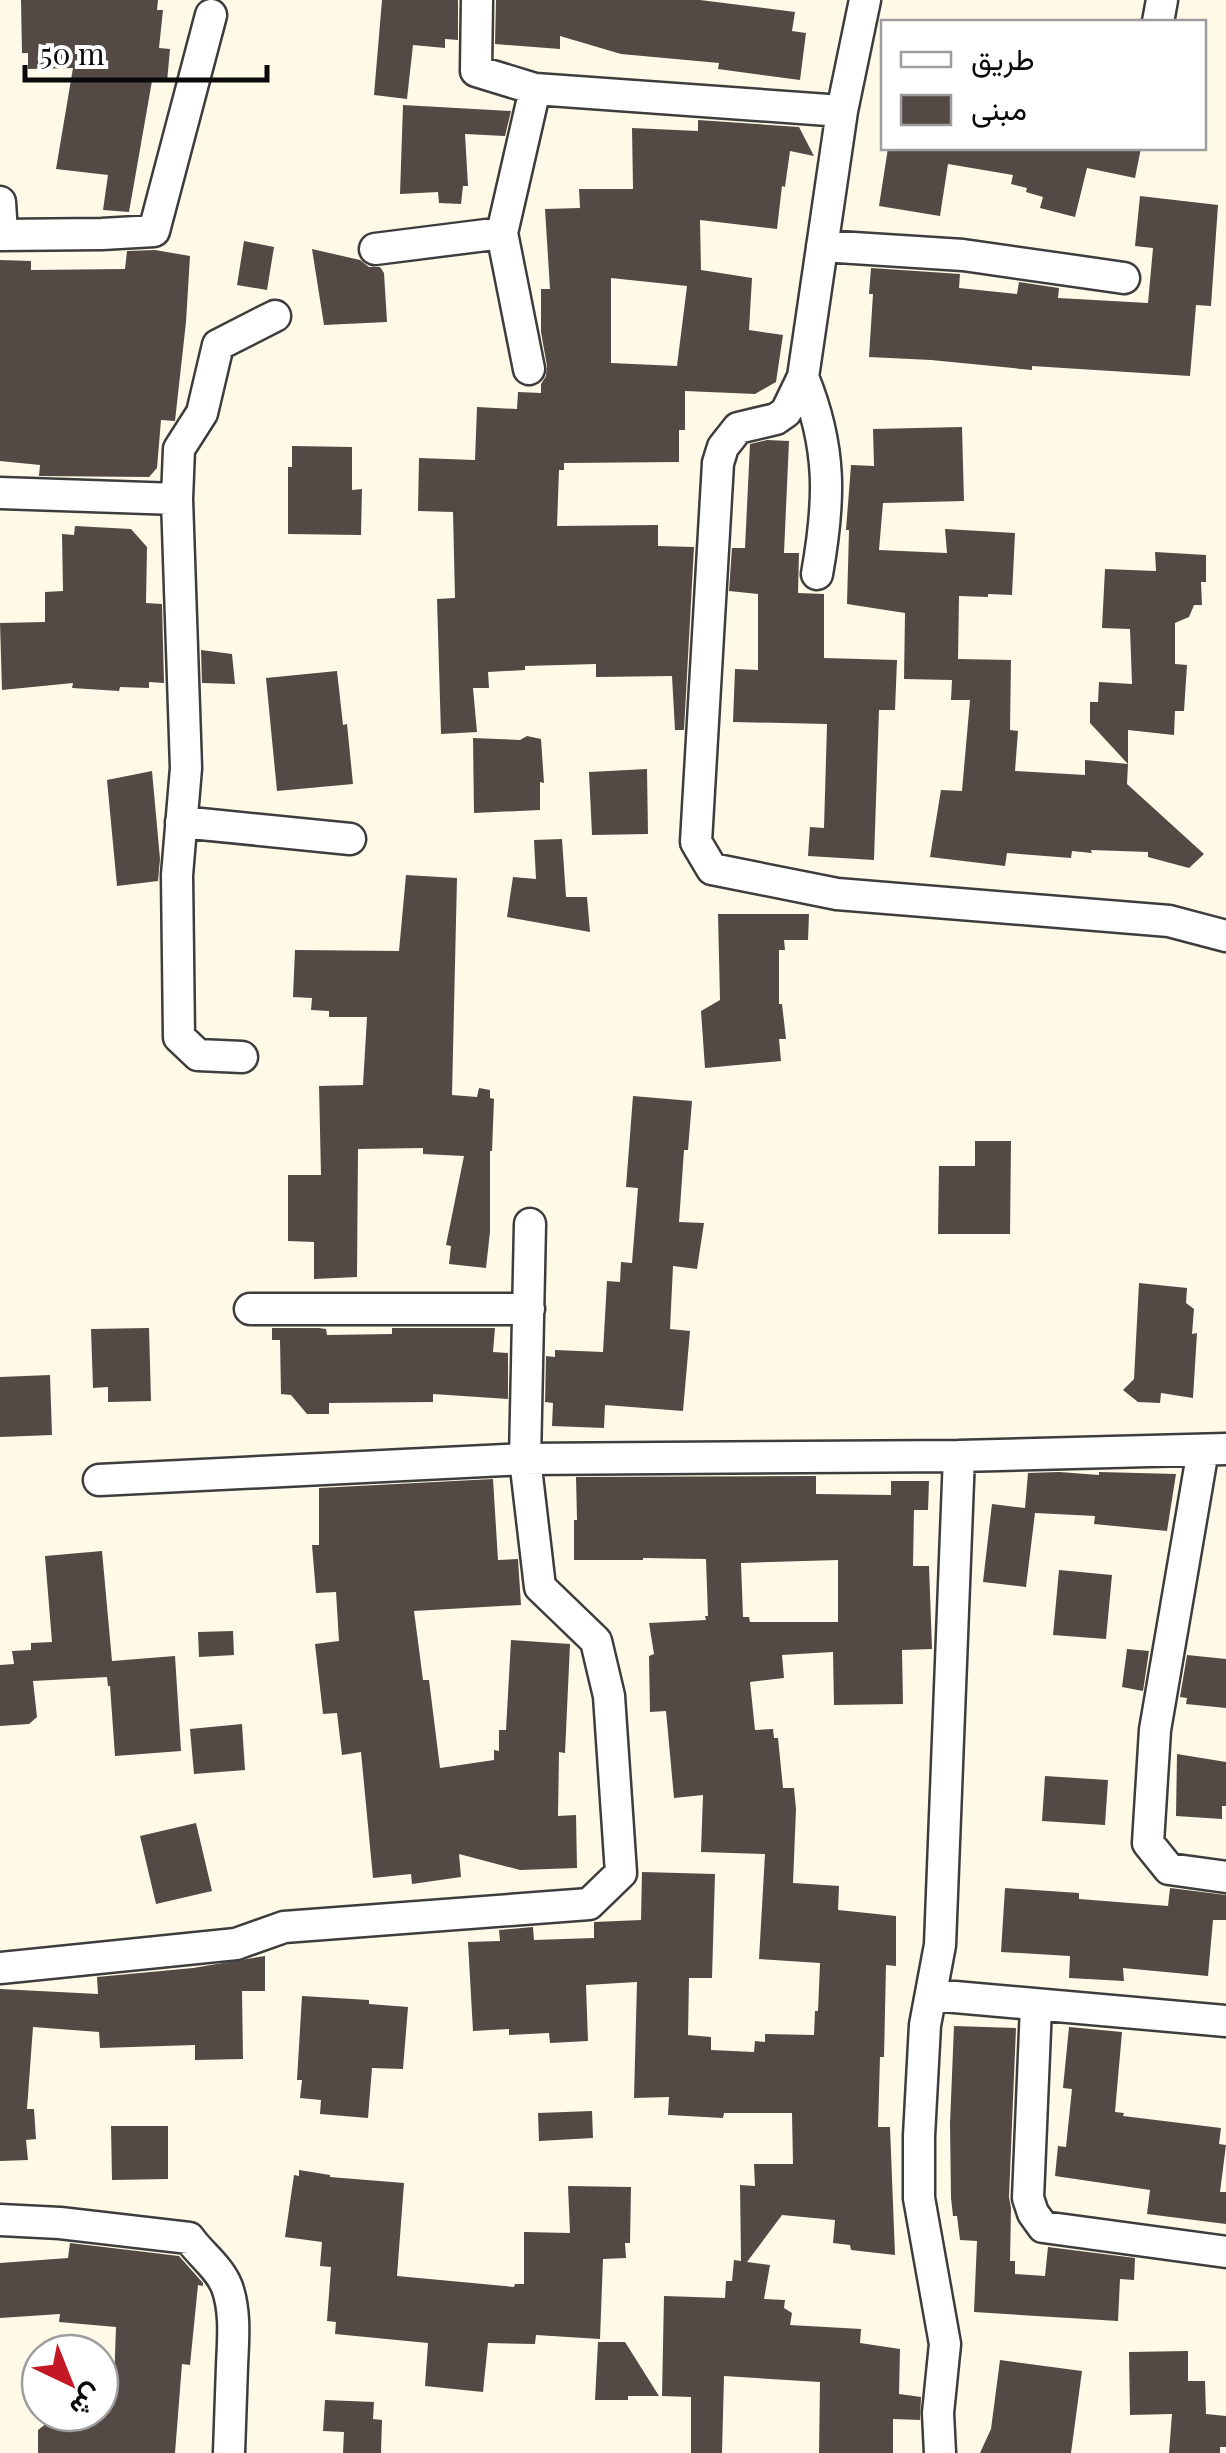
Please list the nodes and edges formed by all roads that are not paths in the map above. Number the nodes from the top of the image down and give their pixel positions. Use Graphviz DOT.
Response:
graph roads {
  1 [pos="477,0"];
  2 [pos="865,0"];
  3 [pos="212,15"];
  4 [pos="535,89"];
  5 [pos="842,111"];
  6 [pos="0,202"];
  7 [pos="502,233"];
  8 [pos="1,234"];
  9 [pos="822,246"];
  10 [pos="375,249"];
  11 [pos="1124,278"];
  12 [pos="275,316"];
  13 [pos="528,369"];
  14 [pos="803,378"];
  15 [pos="0,492"];
  16 [pos="178,499"];
  17 [pos="817,574"];
  18 [pos="181,822"];
  19 [pos="350,839"];
  20 [pos="1226,936"];
  21 [pos="242,1057"];
  22 [pos="530,1224"];
  23 [pos="250,1309"];
  24 [pos="530,1309"];
  25 [pos="1214,1450"];
  26 [pos="959,1456"];
  27 [pos="525,1459"];
  28 [pos="99,1480"];
  29 [pos="1226,1877"];
  30 [pos="0,1968"];
  31 [pos="932,1995"];
  32 [pos="1036,2006"];
  33 [pos="1226,2022"];
  34 [pos="0,2220"];
  35 [pos="1226,2252"];
  36 [pos="229,2453"];
  37 [pos="940,2453"];
  1 -- 4 [label="street"];
  2 -- 5 [label="street"];
  3 -- 8 [label="street"];
  4 -- 5 [label="street"];
  4 -- 7 [label="street"];
  5 -- 9 [label="street"];
  6 -- 8 [label="street"];
  7 -- 10 [label="street"];
  7 -- 13 [label="street"];
  9 -- 11 [label="street"];
  9 -- 14 [label="street"];
  12 -- 16 [label="street"];
  14 -- 17 [label="street"];
  14 -- 20 [label="street"];
  15 -- 16 [label="street"];
  16 -- 18 [label="street"];
  18 -- 19 [label="street"];
  18 -- 21 [label="street"];
  22 -- 24 [label="street"];
  23 -- 24 [label="street"];
  24 -- 27 [label="street"];
  25 -- 26 [label="street"];
  25 -- 29 [label="street"];
  26 -- 27 [label="street"];
  26 -- 31 [label="street"];
  27 -- 28 [label="street"];
  27 -- 30 [label="street"];
  31 -- 32 [label="street"];
  31 -- 37 [label="street"];
  32 -- 33 [label="street"];
  32 -- 35 [label="street"];
  34 -- 36 [label="street"];
}
